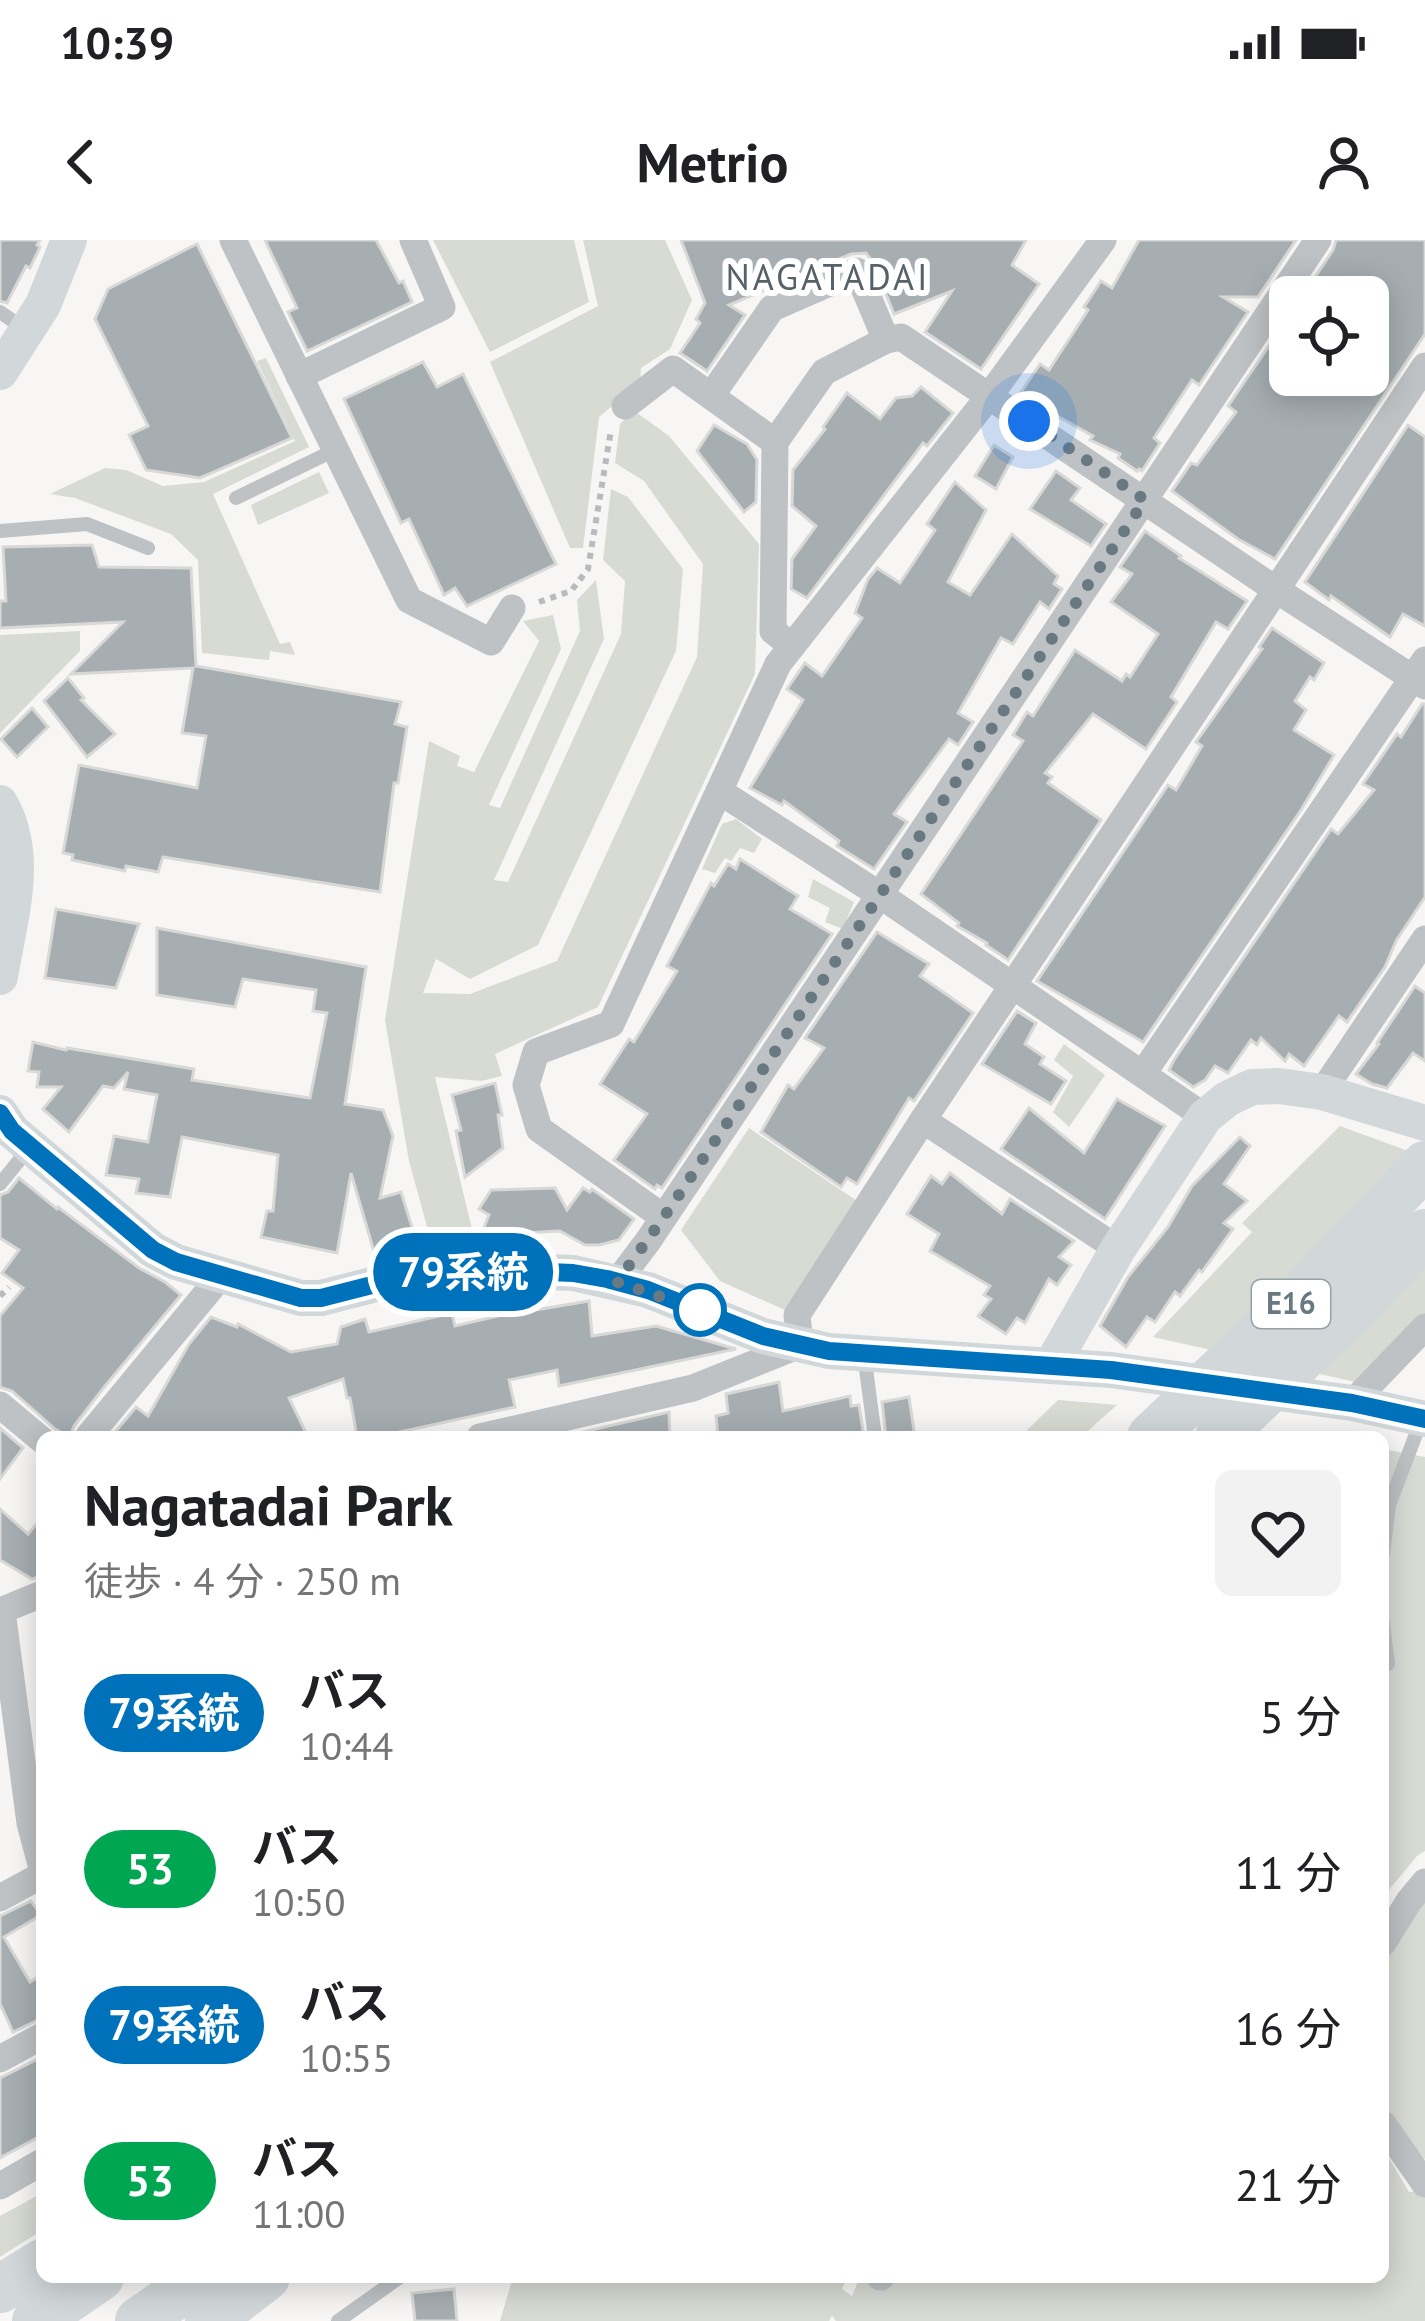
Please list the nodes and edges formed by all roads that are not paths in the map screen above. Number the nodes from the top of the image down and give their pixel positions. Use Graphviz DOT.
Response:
graph roads {
  1 [pos="69,240"];
  2 [pos="233,240"];
  3 [pos="413,240"];
  4 [pos="1103,240"];
  5 [pos="1318,240"];
  6 [pos="14,321"];
  7 [pos="886,340"];
  8 [pos="1425,366"];
  9 [pos="0,372"];
  10 [pos="299,376"];
  11 [pos="990,395"];
  12 [pos="711,396"];
  13 [pos="620,410"];
  14 [pos="775,442"];
  15 [pos="335,450"];
  16 [pos="236,498"];
  17 [pos="1145,500"];
  18 [pos="0,531"];
  19 [pos="148,548"];
  20 [pos="1275,589"];
  21 [pos="512,608"];
  22 [pos="792,646"];
  23 [pos="1421,674"];
  24 [pos="719,791"];
  25 [pos="0,803"];
  26 [pos="880,895"];
  27 [pos="1425,939"];
  28 [pos="0,977"];
  29 [pos="1012,986"];
  30 [pos="1144,1072"];
  31 [pos="1322,1092"];
  32 [pos="0,1113"];
  33 [pos="1205,1117"];
  34 [pos="1409,1118"];
  35 [pos="923,1120"];
  36 [pos="30,1147"];
  37 [pos="1425,1165"];
  38 [pos="0,1184"];
  39 [pos="664,1217"];
  40 [pos="1425,1233"];
  41 [pos="1118,1249"];
  42 [pos="221,1276"];
  43 [pos="617,1282"];
  44 [pos="1425,1327"];
  45 [pos="800,1346"];
  46 [pos="864,1354"];
  47 [pos="1051,1366"];
  48 [pos="1352,1403"];
  49 [pos="0,1405"];
  50 [pos="1424,1419"];
  51 [pos="93,1431"];
  52 [pos="506,1431"];
  53 [pos="874,1431"];
  54 [pos="1157,1431"];
  55 [pos="1225,1431"];
  56 [pos="36,1435"];
  57 [pos="1389,1505"];
  58 [pos="36,1596"];
  59 [pos="4,1605"];
  60 [pos="34,1785"];
  61 [pos="36,1847"];
  62 [pos="36,1875"];
  63 [pos="1425,1882"];
  64 [pos="0,1898"];
  65 [pos="1389,1933"];
  66 [pos="36,2039"];
  67 [pos="0,2059"];
  68 [pos="1389,2132"];
  69 [pos="36,2165"];
  70 [pos="1425,2183"];
  71 [pos="0,2186"];
  72 [pos="36,2267"];
  73 [pos="91,2283"];
  74 [pos="193,2283"];
  75 [pos="258,2283"];
  76 [pos="392,2283"];
  77 [pos="0,2289"];
  78 [pos="36,2321"];
  79 [pos="139,2321"];
  80 [pos="209,2321"];
  81 [pos="338,2321"];
  1 -- 6 [label="street"];
  2 -- 10 [label="street"];
  3 -- 10 [label="street"];
  4 -- 11 [label="street"];
  5 -- 17 [label="street"];
  6 -- 9 [label="street"];
  7 -- 11 [label="street"];
  7 -- 12 [label="street"];
  7 -- 14 [label="street"];
  8 -- 20 [label="street"];
  10 -- 15 [label="street"];
  11 -- 17 [label="street"];
  11 -- 22 [label="street"];
  12 -- 13 [label="street"];
  12 -- 14 [label="street"];
  14 -- 22 [label="street"];
  15 -- 16 [label="lane"];
  15 -- 21 [label="street"];
  17 -- 20 [label="street"];
  17 -- 26 [label="street"];
  18 -- 19 [label="lane"];
  20 -- 23 [label="street"];
  20 -- 29 [label="street"];
  22 -- 24 [label="street"];
  23 -- 30 [label="street"];
  24 -- 26 [label="street"];
  24 -- 39 [label="street"];
  25 -- 28 [label="street"];
  26 -- 29 [label="street"];
  26 -- 39 [label="street"];
  27 -- 31 [label="street"];
  29 -- 30 [label="street"];
  29 -- 35 [label="street"];
  30 -- 33 [label="street"];
  31 -- 33 [label="street"];
  31 -- 34 [label="street"];
  32 -- 36 [label="street"];
  33 -- 41 [label="street"];
  35 -- 41 [label="street"];
  35 -- 45 [label="street"];
  36 -- 38 [label="lane"];
  36 -- 42 [label="street"];
  37 -- 54 [label="highway, E16"];
  39 -- 43 [label="street"];
  40 -- 55 [label="highway, E16"];
  41 -- 47 [label="street"];
  42 -- 43 [label="street"];
  42 -- 51 [label="street"];
  43 -- 45 [label="street"];
  44 -- 48 [label="street"];
  45 -- 46 [label="street"];
  45 -- 52 [label="street"];
  46 -- 47 [label="street"];
  46 -- 53 [label="lane"];
  47 -- 48 [label="street"];
  48 -- 50 [label="street"];
  49 -- 56 [label="street"];
  50 -- 57 [label="lane"];
  58 -- 59 [label="street"];
  59 -- 60 [label="street"];
  60 -- 61 [label="street"];
  62 -- 64 [label="street"];
  63 -- 65 [label="street"];
  66 -- 67 [label="street"];
  68 -- 70 [label="street"];
  69 -- 71 [label="street"];
  72 -- 77 [label="highway"];
  73 -- 78 [label="highway"];
  74 -- 79 [label="highway"];
  75 -- 80 [label="highway"];
  76 -- 81 [label="lane"];
}
